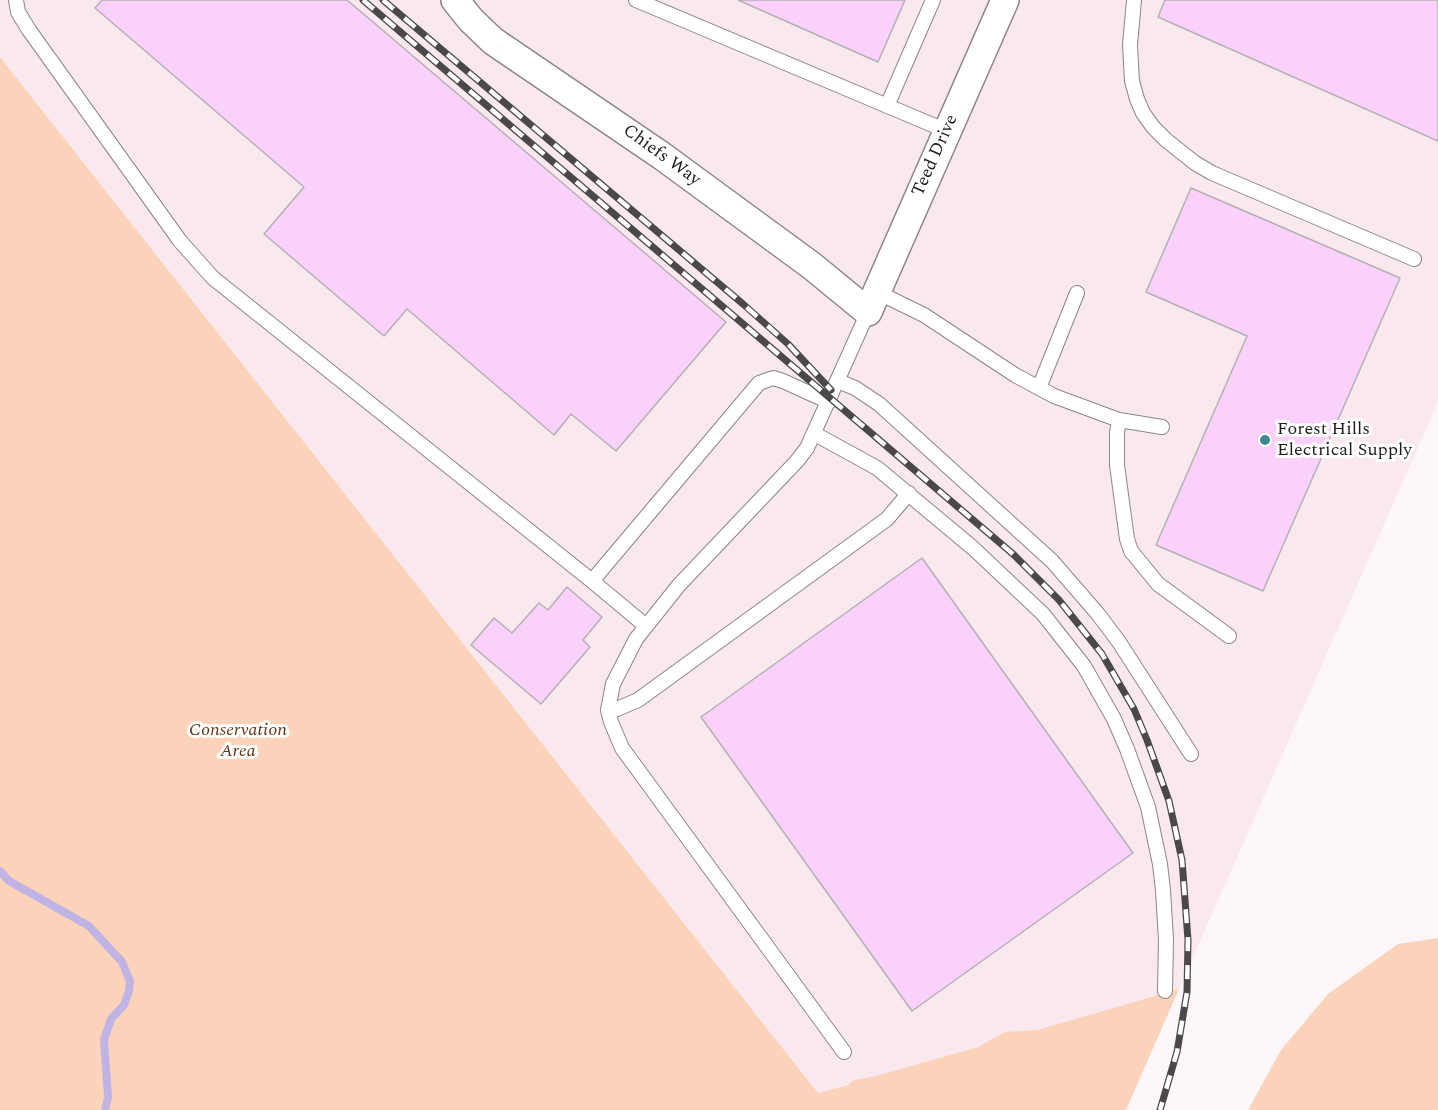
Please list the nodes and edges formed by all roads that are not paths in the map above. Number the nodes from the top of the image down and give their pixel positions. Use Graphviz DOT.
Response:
graph roads {
  1 [pos="16,0"];
  2 [pos="636,0"];
  3 [pos="933,0"];
  4 [pos="1005,0"];
  5 [pos="1134,0"];
  6 [pos="463,3"];
  7 [pos="887,106"];
  8 [pos="947,131"];
  9 [pos="1414,259"];
  10 [pos="1077,293"];
  11 [pos="872,302"];
  12 [pos="838,381"];
  13 [pos="1039,388"];
  14 [pos="829,402"];
  15 [pos="1119,420"];
  16 [pos="1162,427"];
  17 [pos="814,434"];
  18 [pos="909,494"];
  19 [pos="592,580"];
  20 [pos="646,626"];
  21 [pos="1229,636"];
  22 [pos="608,710"];
  23 [pos="1191,754"];
  24 [pos="1165,990"];
  25 [pos="844,1052"];
  1 -- 19 [label="lane"];
  2 -- 7 [label="lane"];
  3 -- 7 [label="lane"];
  4 -- 8 [label="street, Teed Drive"];
  5 -- 9 [label="lane"];
  6 -- 11 [label="street, Chiefs Way"];
  7 -- 8 [label="lane"];
  8 -- 11 [label="street, Teed Drive"];
  10 -- 13 [label="lane"];
  11 -- 12 [label="lane"];
  11 -- 13 [label="lane"];
  12 -- 14 [label="lane"];
  12 -- 23 [label="lane"];
  13 -- 15 [label="lane"];
  14 -- 17 [label="lane"];
  14 -- 19 [label="lane"];
  15 -- 16 [label="lane"];
  15 -- 21 [label="lane"];
  17 -- 18 [label="lane"];
  17 -- 20 [label="lane"];
  18 -- 22 [label="lane"];
  18 -- 24 [label="lane"];
  19 -- 20 [label="lane"];
  20 -- 22 [label="lane"];
  22 -- 25 [label="lane"];
}
